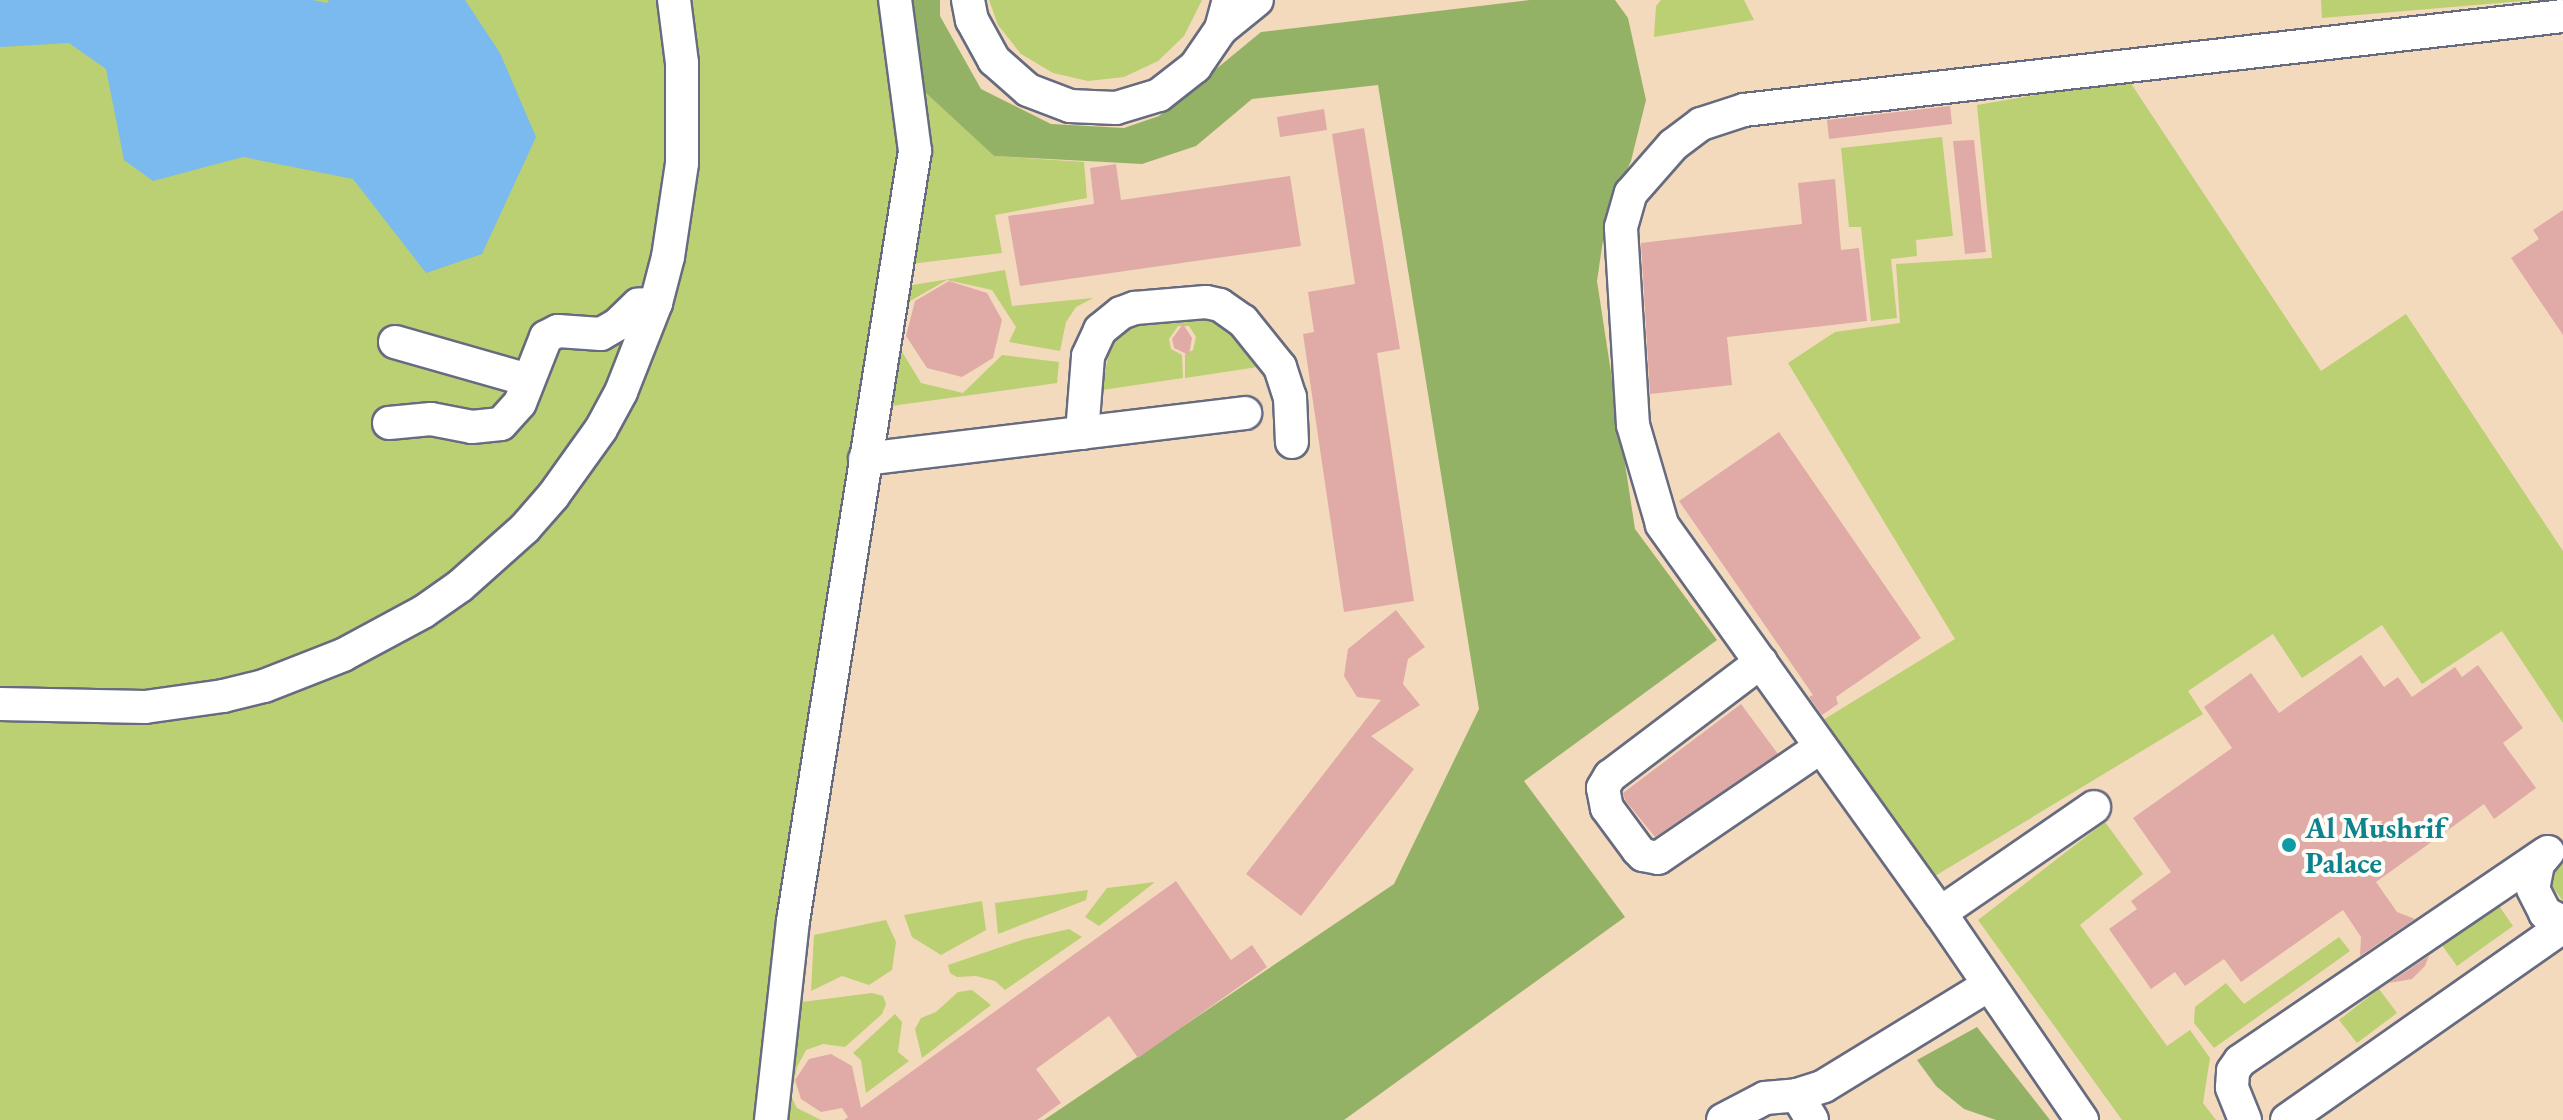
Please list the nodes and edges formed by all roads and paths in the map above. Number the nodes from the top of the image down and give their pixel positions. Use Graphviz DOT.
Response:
graph roads {
  1 [pos="674,0"];
  2 [pos="895,0"];
  3 [pos="968,0"];
  4 [pos="1257,0"];
  5 [pos="1225,14"];
  6 [pos="2563,16"];
  7 [pos="656,303"];
  8 [pos="395,342"];
  9 [pos="528,380"];
  10 [pos="1245,413"];
  11 [pos="389,423"];
  12 [pos="1082,433"];
  13 [pos="1292,442"];
  14 [pos="865,459"];
  15 [pos="1761,662"];
  16 [pos="0,704"];
  17 [pos="1821,747"];
  18 [pos="2094,807"];
  19 [pos="2557,846"];
  20 [pos="1940,913"];
  21 [pos="2563,924"];
  22 [pos="1989,985"];
  23 [pos="1805,1108"];
  24 [pos="771,1120"];
  25 [pos="1723,1120"];
  26 [pos="2082,1120"];
  27 [pos="2245,1120"];
  28 [pos="2287,1120"];
  1 -- 7 [label="street"];
  2 -- 14 [label="street"];
  3 -- 5 [label="street"];
  4 -- 5 [label="street"];
  6 -- 15 [label="street"];
  7 -- 9 [label="street"];
  7 -- 16 [label="street"];
  8 -- 9 [label="street"];
  9 -- 11 [label="street"];
  10 -- 12 [label="street"];
  12 -- 13 [label="street"];
  12 -- 14 [label="street"];
  14 -- 24 [label="street"];
  15 -- 17 [label="street"];
  15 -- 17 [label="street"];
  17 -- 20 [label="street"];
  18 -- 20 [label="street"];
  19 -- 21 [label="street"];
  19 -- 27 [label="street"];
  20 -- 22 [label="street"];
  21 -- 28 [label="street"];
  22 -- 23 [label="street"];
  22 -- 26 [label="street"];
  23 -- 25 [label="street"];
}
